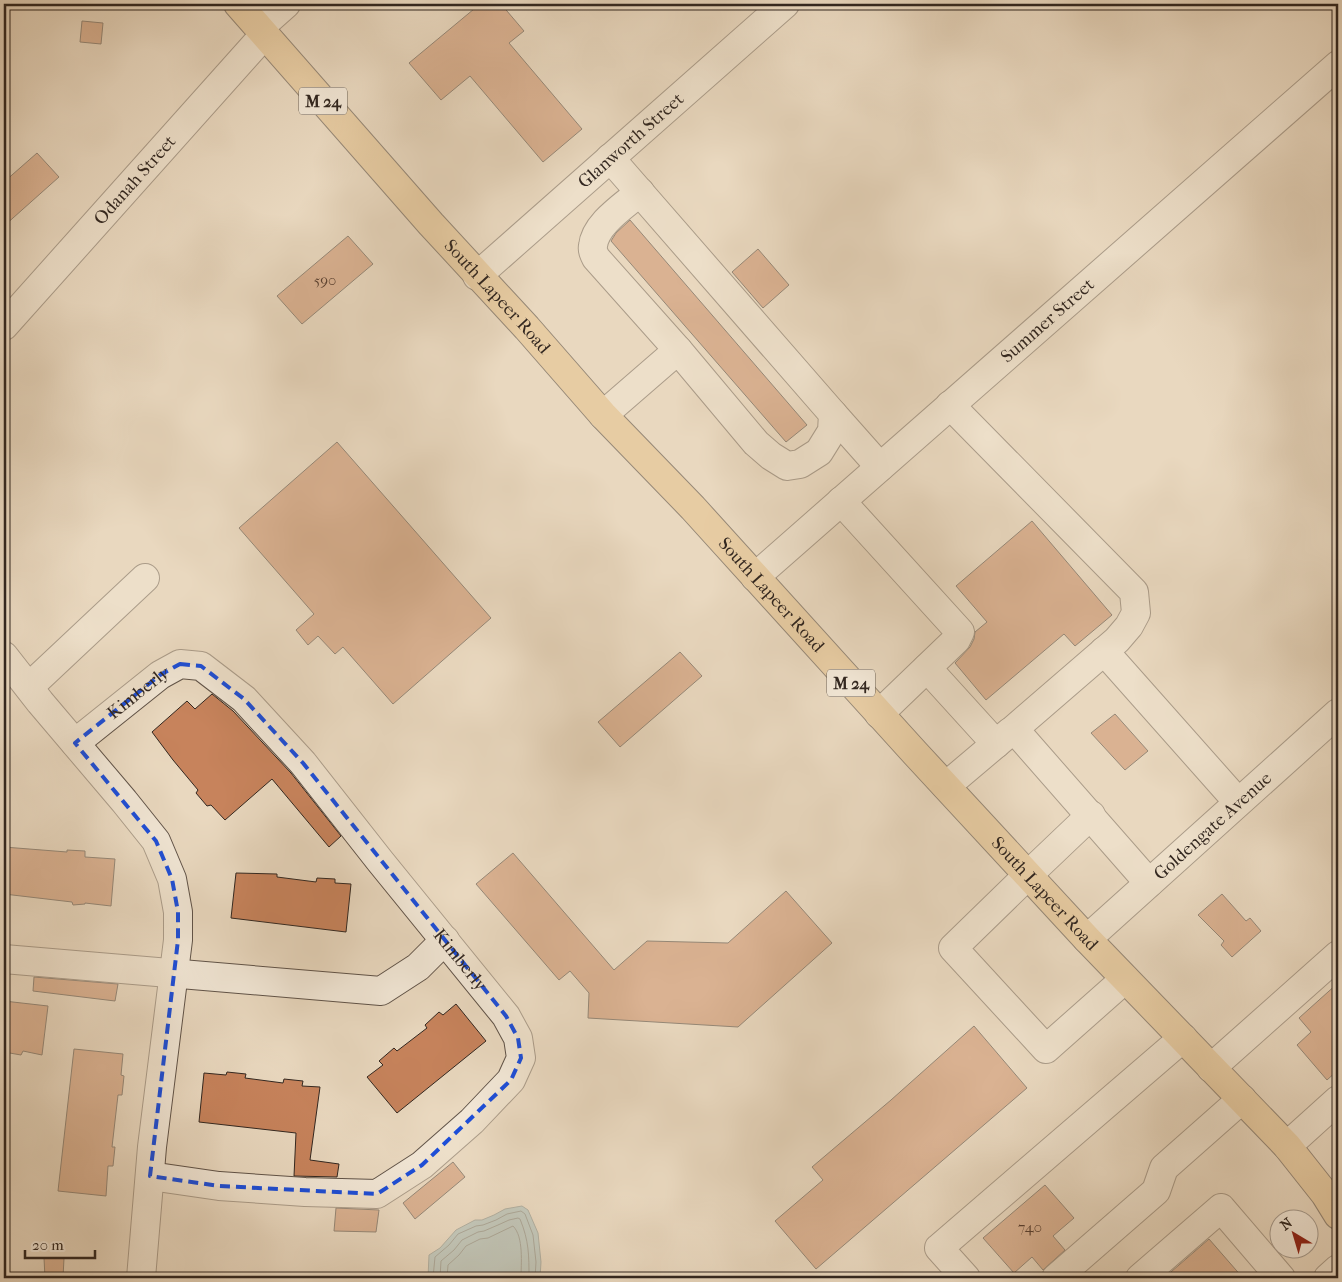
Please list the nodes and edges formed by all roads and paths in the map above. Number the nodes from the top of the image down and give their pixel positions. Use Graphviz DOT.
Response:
graph roads {
  1 [pos="238,4"];
  2 [pos="286,4"];
  3 [pos="784,4"];
  4 [pos="262,31"];
  5 [pos="1338,65"];
  6 [pos="610,158"];
  7 [pos="640,192"];
  8 [pos="477,276"];
  9 [pos="4,326"];
  10 [pos="678,350"];
  11 [pos="950,406"];
  12 [pos="832,414"];
  13 [pos="603,415"];
  14 [pos="880,467"];
  15 [pos="841,501"];
  16 [pos="755,577"];
  17 [pos="145,578"];
  18 [pos="1104,651"];
  19 [pos="4,656"];
  20 [pos="927,668"];
  21 [pos="29,687"];
  22 [pos="1338,712"];
  23 [pos="879,714"];
  24 [pos="1005,736"];
  25 [pos="75,743"];
  26 [pos="946,786"];
  27 [pos="1238,802"];
  28 [pos="1091,815"];
  29 [pos="1028,875"];
  30 [pos="1149,883"];
  31 [pos="1087,939"];
  32 [pos="445,940"];
  33 [pos="1338,955"];
  34 [pos="4,959"];
  35 [pos="174,974"];
  36 [pos="1125,979"];
  37 [pos="1183,1038"];
  38 [pos="1211,1068"];
  39 [pos="1242,1099"];
  40 [pos="1338,1100"];
  41 [pos="1287,1146"];
  42 [pos="150,1176"];
  43 [pos="1334,1205"];
  44 [pos="1338,1269"];
  45 [pos="957,1275"];
  46 [pos="141,1278"];
  47 [pos="1056,1278"];
  48 [pos="1140,1278"];
  49 [pos="1281,1278"];
  50 [pos="1328,1278"];
  1 -- 4 [label="main road, M 24"];
  2 -- 4 [label="street, Odanah Street"];
  3 -- 6 [label="street, Glanworth Street"];
  4 -- 8 [label="main road, South Lapeer Road / M 24"];
  4 -- 9 [label="street, Odanah Street"];
  5 -- 11 [label="street, Summer Street"];
  6 -- 7 [label="street"];
  6 -- 8 [label="street, Glanworth Street"];
  7 -- 10 [label="street"];
  7 -- 12 [label="street"];
  8 -- 13 [label="main road, South Lapeer Road / M 24"];
  10 -- 12 [label="street"];
  10 -- 13 [label="street"];
  11 -- 14 [label="street, Summer Street"];
  11 -- 18 [label="street"];
  12 -- 14 [label="street"];
  13 -- 16 [label="main road, South Lapeer Road / M 24"];
  14 -- 15 [label="street, Summer Street"];
  15 -- 16 [label="street, Summer Street"];
  15 -- 20 [label="street"];
  16 -- 23 [label="main road, South Lapeer Road / M 24"];
  17 -- 21 [label="street"];
  18 -- 24 [label="street"];
  18 -- 27 [label="street"];
  19 -- 21 [label="street"];
  20 -- 23 [label="street"];
  20 -- 24 [label="street"];
  21 -- 25 [label="street"];
  22 -- 27 [label="street, Goldengate Avenue"];
  23 -- 26 [label="main road, South Lapeer Road / M 24"];
  24 -- 26 [label="street"];
  24 -- 28 [label="street"];
  25 -- 32 [label="street, Kimberly"];
  25 -- 35 [label="street"];
  26 -- 29 [label="main road, South Lapeer Road / M 24"];
  27 -- 30 [label="street, Goldengate Avenue"];
  28 -- 29 [label="street"];
  28 -- 30 [label="street"];
  29 -- 31 [label="main road, South Lapeer Road / M 24"];
  29 -- 36 [label="street"];
  30 -- 31 [label="street, Goldengate Avenue"];
  31 -- 36 [label="main road, South Lapeer Road / M 24"];
  32 -- 35 [label="street"];
  32 -- 42 [label="street, Kimberly"];
  33 -- 38 [label="street"];
  34 -- 35 [label="street"];
  35 -- 42 [label="street"];
  36 -- 37 [label="main road, South Lapeer Road / M 24"];
  37 -- 38 [label="main road, South Lapeer Road / M 24"];
  37 -- 45 [label="street"];
  38 -- 39 [label="main road, South Lapeer Road / M 24"];
  39 -- 41 [label="main road, South Lapeer Road / M 24"];
  39 -- 47 [label="street"];
  40 -- 41 [label="street"];
  41 -- 43 [label="main road, South Lapeer Road / M 24"];
  42 -- 46 [label="street"];
  44 -- 50 [label="street"];
  48 -- 49 [label="street"];
}
